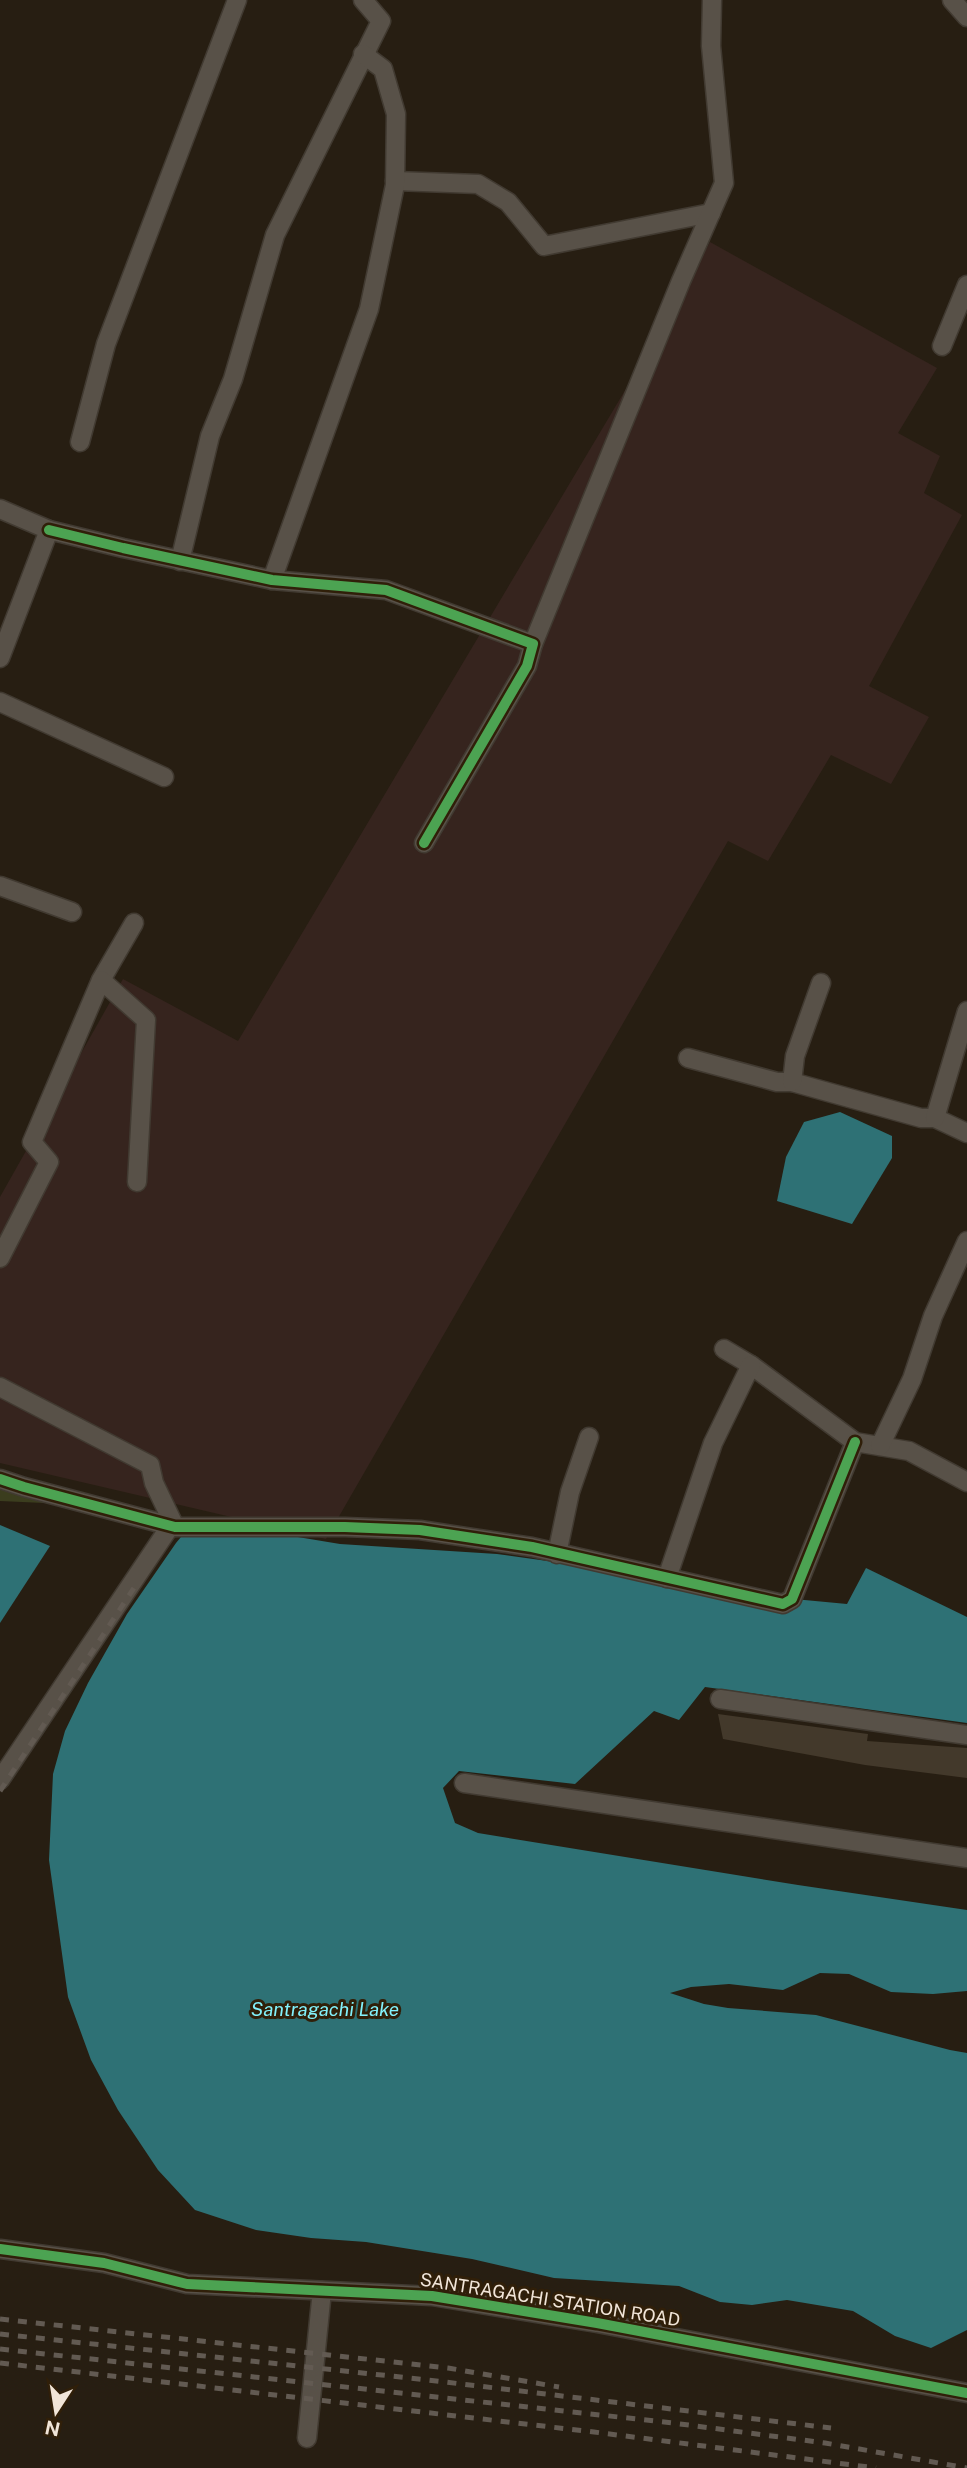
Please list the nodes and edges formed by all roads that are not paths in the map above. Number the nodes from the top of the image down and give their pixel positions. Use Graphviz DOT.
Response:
graph roads {
  1 [pos="237,0"];
  2 [pos="363,0"];
  3 [pos="712,0"];
  4 [pos="952,0"];
  5 [pos="967,17"];
  6 [pos="363,54"];
  7 [pos="395,181"];
  8 [pos="711,213"];
  9 [pos="967,285"];
  10 [pos="942,346"];
  11 [pos="80,442"];
  12 [pos="0,509"];
  13 [pos="49,530"];
  14 [pos="180,561"];
  15 [pos="272,580"];
  16 [pos="533,644"];
  17 [pos="0,658"];
  18 [pos="0,702"];
  19 [pos="164,777"];
  20 [pos="424,843"];
  21 [pos="0,886"];
  22 [pos="72,912"];
  23 [pos="134,923"];
  24 [pos="101,980"];
  25 [pos="821,983"];
  26 [pos="967,1011"];
  27 [pos="688,1058"];
  28 [pos="792,1082"];
  29 [pos="935,1118"];
  30 [pos="967,1133"];
  31 [pos="137,1182"];
  32 [pos="967,1241"];
  33 [pos="0,1258"];
  34 [pos="724,1349"];
  35 [pos="751,1365"];
  36 [pos="0,1387"];
  37 [pos="589,1437"];
  38 [pos="855,1442"];
  39 [pos="880,1446"];
  40 [pos="0,1479"];
  41 [pos="967,1482"];
  42 [pos="173,1526"];
  43 [pos="557,1554"];
  44 [pos="667,1578"];
  45 [pos="720,1699"];
  46 [pos="967,1735"];
  47 [pos="0,1780"];
  48 [pos="464,1783"];
  49 [pos="967,1858"];
  50 [pos="0,2249"];
  51 [pos="322,2291"];
  52 [pos="967,2393"];
  53 [pos="307,2438"];
  1 -- 11 [label="street"];
  2 -- 6 [label="street"];
  3 -- 8 [label="street"];
  4 -- 5 [label="street"];
  6 -- 7 [label="street"];
  6 -- 14 [label="street"];
  7 -- 8 [label="street"];
  7 -- 15 [label="street"];
  8 -- 16 [label="street"];
  9 -- 10 [label="street"];
  12 -- 13 [label="street"];
  13 -- 14 [label="street"];
  13 -- 17 [label="street"];
  14 -- 15 [label="street"];
  15 -- 16 [label="street"];
  16 -- 20 [label="street"];
  18 -- 19 [label="street"];
  21 -- 22 [label="street"];
  23 -- 24 [label="street"];
  24 -- 31 [label="street"];
  24 -- 33 [label="street"];
  25 -- 28 [label="street"];
  26 -- 29 [label="street"];
  27 -- 28 [label="street"];
  28 -- 29 [label="street"];
  29 -- 30 [label="street"];
  32 -- 39 [label="street"];
  34 -- 35 [label="street"];
  35 -- 38 [label="street"];
  35 -- 44 [label="street"];
  36 -- 42 [label="street"];
  37 -- 43 [label="street"];
  38 -- 39 [label="street"];
  38 -- 44 [label="street"];
  39 -- 41 [label="street"];
  40 -- 42 [label="street"];
  42 -- 43 [label="street"];
  42 -- 47 [label="street"];
  43 -- 44 [label="street"];
  45 -- 46 [label="street"];
  48 -- 49 [label="street"];
  50 -- 51 [label="street, SANTRAGACHI STATION ROAD"];
  51 -- 52 [label="street, SANTRAGACHI STATION ROAD"];
  51 -- 53 [label="street"];
}
